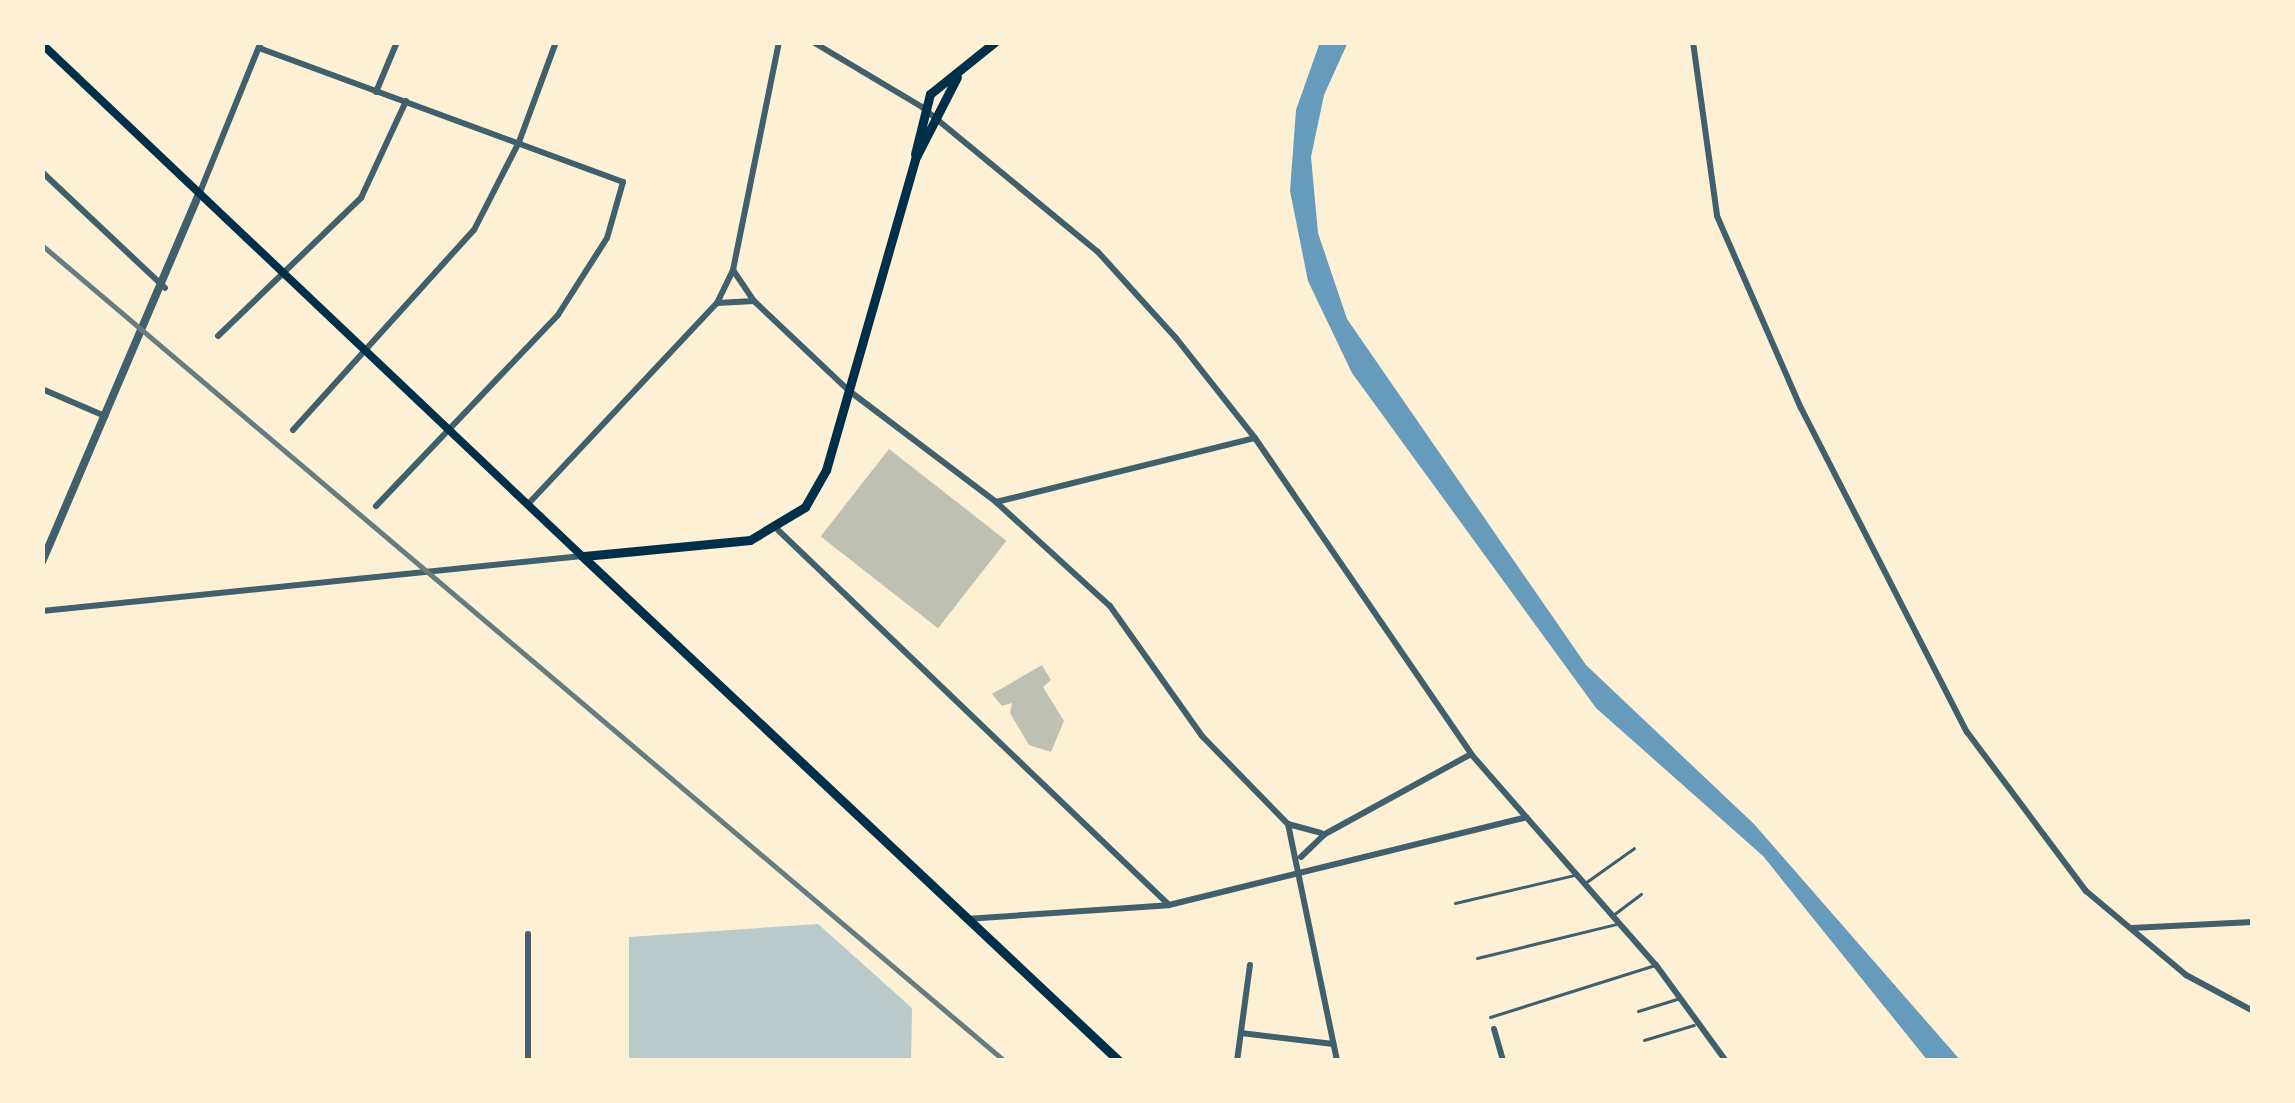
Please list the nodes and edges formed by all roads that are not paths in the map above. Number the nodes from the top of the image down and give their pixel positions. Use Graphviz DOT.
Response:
graph roads {
  1 [pos="397,42"];
  2 [pos="556,42"];
  3 [pos="779,42"];
  4 [pos="813,42"];
  5 [pos="995,42"];
  6 [pos="1693,42"];
  7 [pos="42,44"];
  8 [pos="260,45"];
  9 [pos="957,77"];
  10 [pos="376,92"];
  11 [pos="406,101"];
  12 [pos="922,107"];
  13 [pos="936,118"];
  14 [pos="519,142"];
  15 [pos="915,160"];
  16 [pos="42,172"];
  17 [pos="200,192"];
  18 [pos="733,270"];
  19 [pos="288,272"];
  20 [pos="165,288"];
  21 [pos="754,301"];
  22 [pos="717,303"];
  23 [pos="218,336"];
  24 [pos="369,347"];
  25 [pos="42,389"];
  26 [pos="848,390"];
  27 [pos="108,417"];
  28 [pos="454,428"];
  29 [pos="293,430"];
  30 [pos="1255,438"];
  31 [pos="530,502"];
  32 [pos="996,502"];
  33 [pos="376,506"];
  34 [pos="778,530"];
  35 [pos="582,556"];
  36 [pos="42,562"];
  37 [pos="42,611"];
  38 [pos="1471,754"];
  39 [pos="1526,817"];
  40 [pos="1288,824"];
  41 [pos="1325,833"];
  42 [pos="1634,848"];
  43 [pos="1300,857"];
  44 [pos="1303,875"];
  45 [pos="1576,875"];
  46 [pos="1584,884"];
  47 [pos="1640,894"];
  48 [pos="1455,903"];
  49 [pos="1169,905"];
  50 [pos="1612,916"];
  51 [pos="966,919"];
  52 [pos="2253,922"];
  53 [pos="1619,923"];
  54 [pos="2128,928"];
  55 [pos="528,934"];
  56 [pos="1478,958"];
  57 [pos="1250,964"];
  58 [pos="1656,964"];
  59 [pos="1682,998"];
  60 [pos="1638,1011"];
  61 [pos="2253,1011"];
  62 [pos="1490,1017"];
  63 [pos="1700,1023"];
  64 [pos="1494,1029"];
  65 [pos="1241,1033"];
  66 [pos="1644,1040"];
  67 [pos="1334,1044"];
  68 [pos="528,1061"];
  69 [pos="1118,1061"];
  70 [pos="1237,1061"];
  71 [pos="1337,1061"];
  72 [pos="1503,1061"];
  73 [pos="1726,1061"];
  1 -- 10 [label="street"];
  2 -- 14 [label="street"];
  3 -- 18 [label="street"];
  4 -- 12 [label="street"];
  5 -- 9 [label="main road"];
  6 -- 54 [label="street"];
  7 -- 17 [label="main road"];
  8 -- 10 [label="street"];
  8 -- 17 [label="street"];
  9 -- 12 [label="main road"];
  9 -- 13 [label="main road"];
  10 -- 11 [label="street"];
  11 -- 14 [label="street"];
  11 -- 19 [label="street"];
  12 -- 13 [label="street"];
  12 -- 15 [label="main road"];
  13 -- 15 [label="main road"];
  13 -- 30 [label="street"];
  14 -- 24 [label="street"];
  14 -- 28 [label="street"];
  15 -- 26 [label="main road"];
  16 -- 20 [label="street"];
  17 -- 19 [label="main road"];
  17 -- 20 [label="street"];
  18 -- 21 [label="street"];
  18 -- 22 [label="street"];
  19 -- 23 [label="street"];
  19 -- 24 [label="main road"];
  20 -- 27 [label="street"];
  21 -- 22 [label="street"];
  21 -- 26 [label="street"];
  22 -- 31 [label="street"];
  24 -- 28 [label="main road"];
  24 -- 29 [label="street"];
  25 -- 27 [label="street"];
  26 -- 32 [label="street"];
  26 -- 34 [label="main road"];
  27 -- 36 [label="street"];
  28 -- 31 [label="main road"];
  28 -- 33 [label="street"];
  30 -- 32 [label="street"];
  30 -- 38 [label="street"];
  31 -- 35 [label="main road"];
  32 -- 40 [label="street"];
  34 -- 35 [label="main road"];
  34 -- 49 [label="street"];
  35 -- 37 [label="street"];
  35 -- 51 [label="main road"];
  38 -- 39 [label="street"];
  38 -- 41 [label="street"];
  39 -- 44 [label="street"];
  39 -- 45 [label="street"];
  40 -- 41 [label="street"];
  40 -- 43 [label="street"];
  41 -- 43 [label="street"];
  42 -- 46 [label="lane"];
  43 -- 44 [label="street"];
  44 -- 49 [label="street"];
  44 -- 67 [label="street"];
  45 -- 46 [label="street"];
  45 -- 48 [label="lane"];
  46 -- 50 [label="street"];
  47 -- 50 [label="lane"];
  49 -- 51 [label="street"];
  50 -- 53 [label="street"];
  51 -- 69 [label="main road"];
  52 -- 54 [label="street"];
  53 -- 56 [label="lane"];
  53 -- 58 [label="street"];
  54 -- 61 [label="street"];
  55 -- 68 [label="street"];
  57 -- 65 [label="street"];
  58 -- 59 [label="street"];
  58 -- 62 [label="lane"];
  59 -- 60 [label="lane"];
  59 -- 63 [label="street"];
  63 -- 66 [label="lane"];
  63 -- 73 [label="street"];
  64 -- 72 [label="street"];
  65 -- 67 [label="street"];
  65 -- 70 [label="street"];
  67 -- 71 [label="street"];
}
